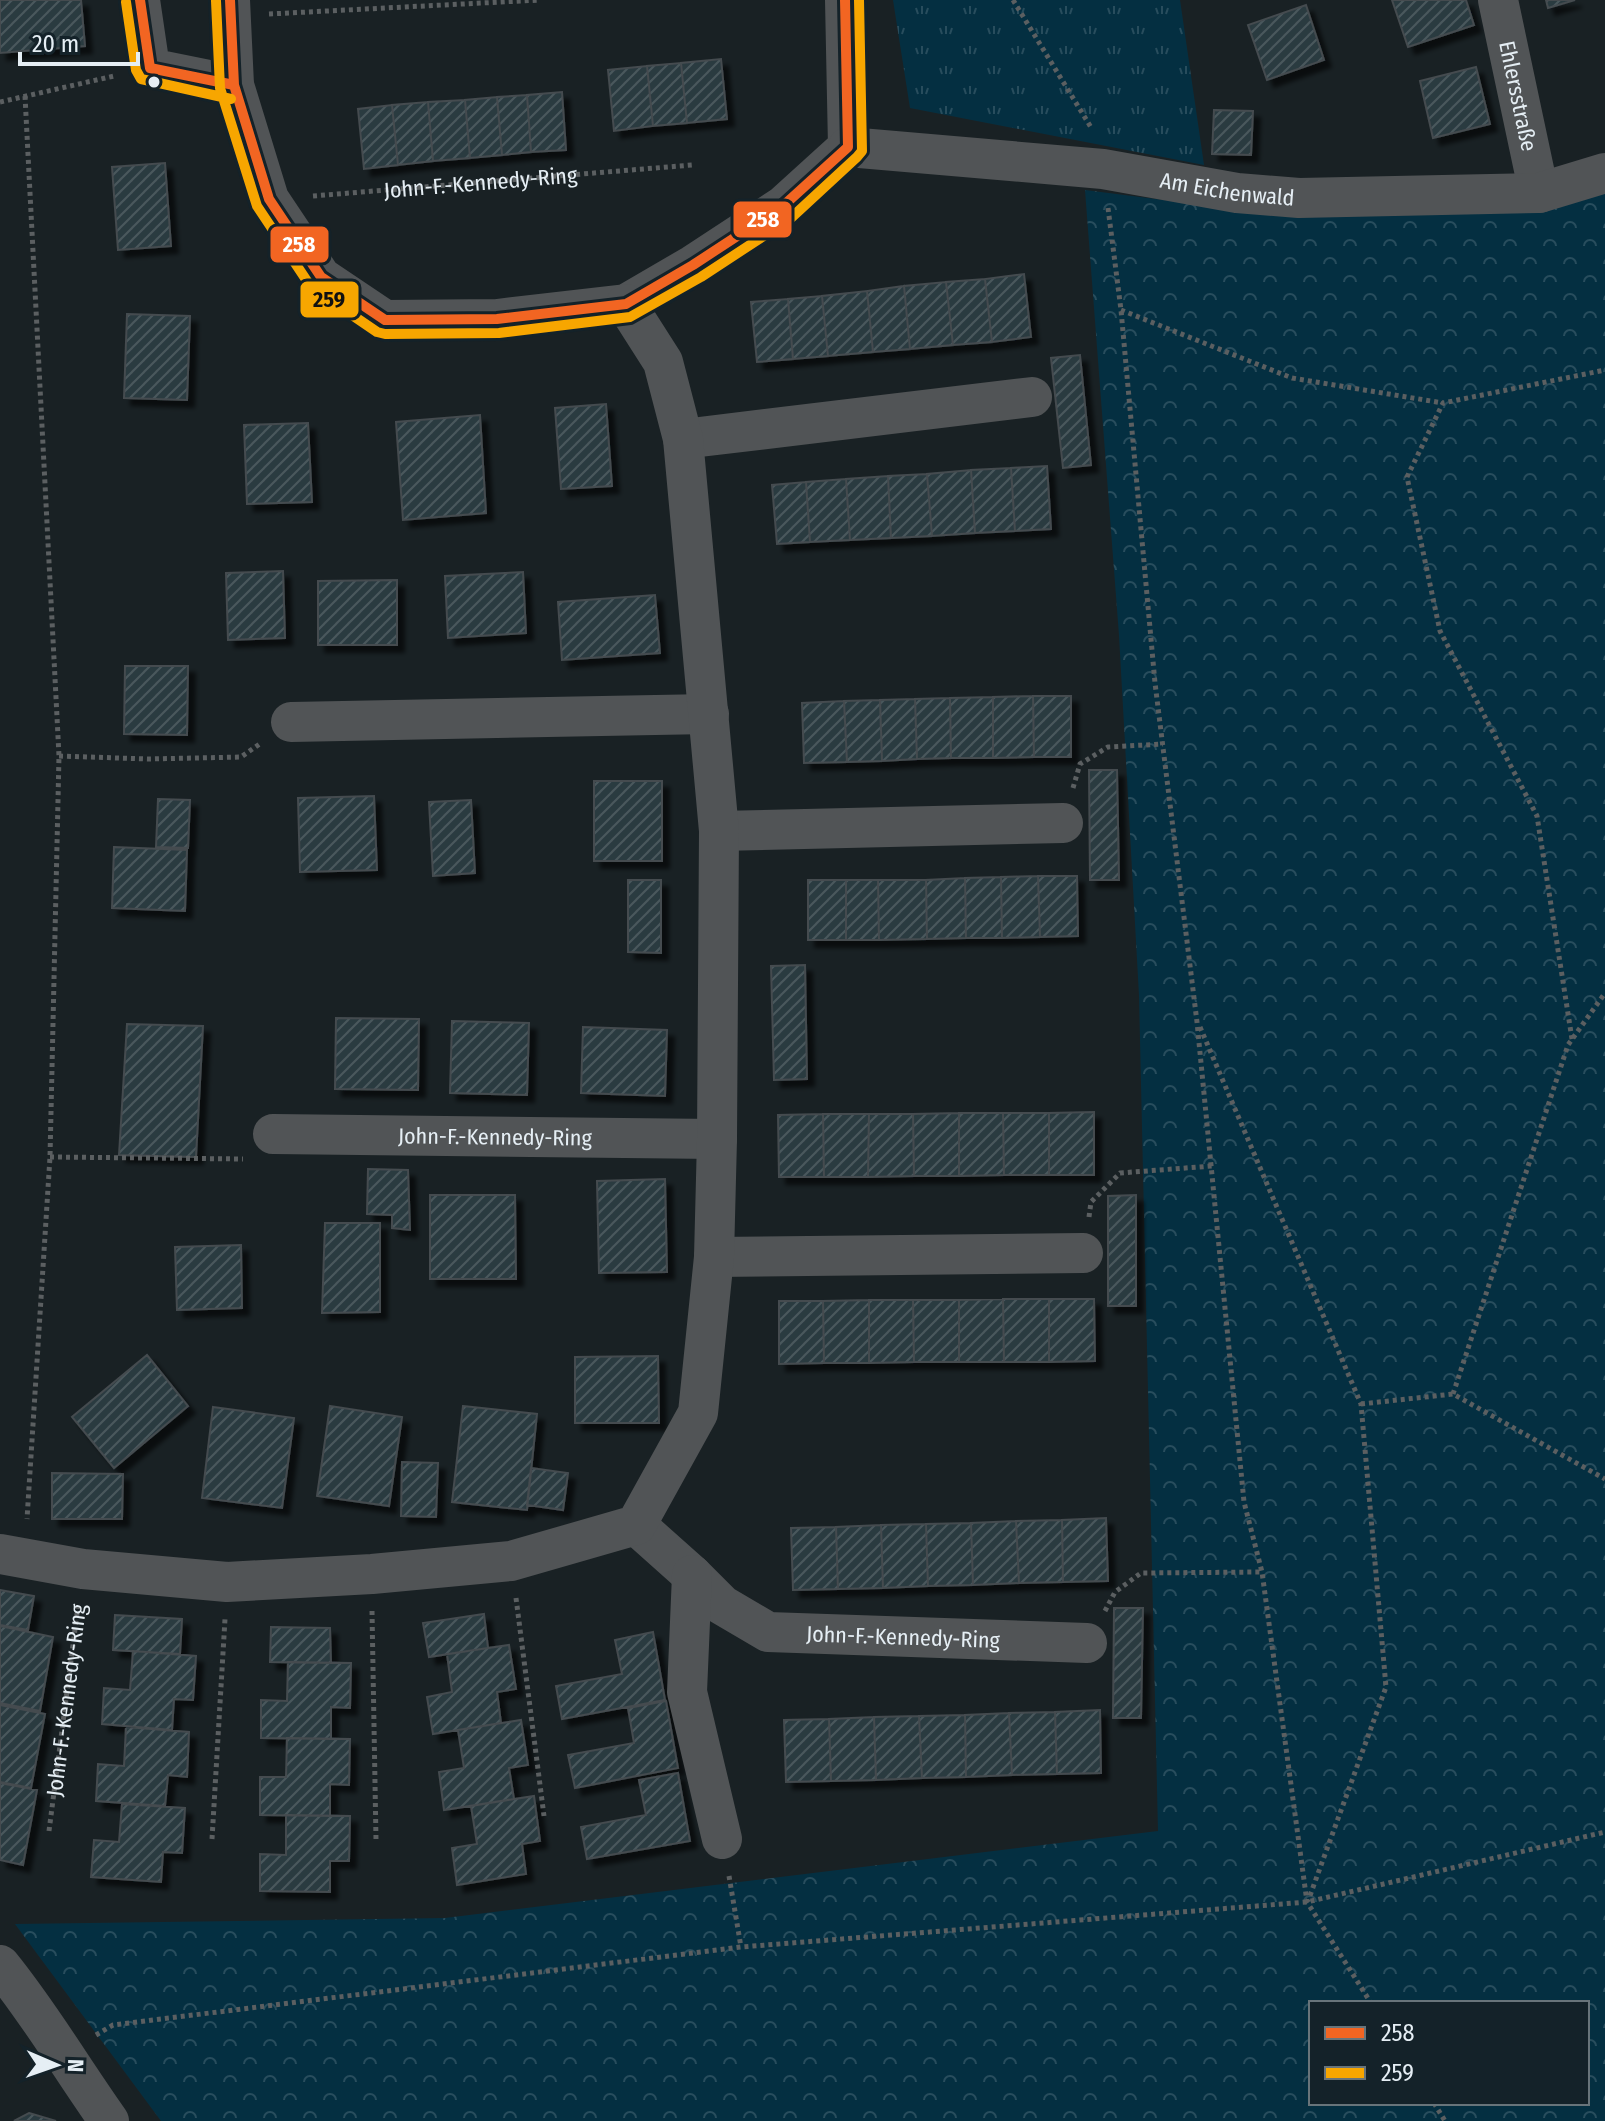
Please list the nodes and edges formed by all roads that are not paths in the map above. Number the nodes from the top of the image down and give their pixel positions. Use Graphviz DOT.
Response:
graph roads {
  1 [pos="140,0"];
  2 [pos="845,0"];
  3 [pos="1498,0"];
  4 [pos="231,8"];
  5 [pos="234,85"];
  6 [pos="848,147"];
  7 [pos="1605,173"];
  8 [pos="1539,193"];
  9 [pos="626,304"];
  10 [pos="1032,397"];
  11 [pos="683,439"];
  12 [pos="709,714"];
  13 [pos="291,722"];
  14 [pos="1063,823"];
  15 [pos="719,831"];
  16 [pos="273,1134"];
  17 [pos="717,1139"];
  18 [pos="1083,1253"];
  19 [pos="714,1257"];
  20 [pos="636,1525"];
  21 [pos="12,1557"];
  22 [pos="692,1575"];
  23 [pos="1087,1643"];
  24 [pos="722,1839"];
  25 [pos="0,1965"];
  26 [pos="109,2121"];
  1 -- 5 [label="street"];
  2 -- 6 [label="street"];
  3 -- 8 [label="street, Ehlersstraße"];
  4 -- 5 [label="street"];
  5 -- 9 [label="street"];
  6 -- 8 [label="street, Am Eichenwald"];
  6 -- 9 [label="street"];
  7 -- 8 [label="street, Am Eichenwald"];
  9 -- 11 [label="street"];
  10 -- 11 [label="street"];
  11 -- 12 [label="street"];
  12 -- 13 [label="street"];
  12 -- 15 [label="street"];
  14 -- 15 [label="street"];
  15 -- 17 [label="street"];
  16 -- 17 [label="street, John-F.-Kennedy-Ring"];
  17 -- 19 [label="street"];
  18 -- 19 [label="street"];
  19 -- 20 [label="street"];
  20 -- 21 [label="street"];
  20 -- 22 [label="street, John-F.-Kennedy-Ring"];
  22 -- 23 [label="street, John-F.-Kennedy-Ring"];
  22 -- 24 [label="street"];
  25 -- 26 [label="street"];
}
